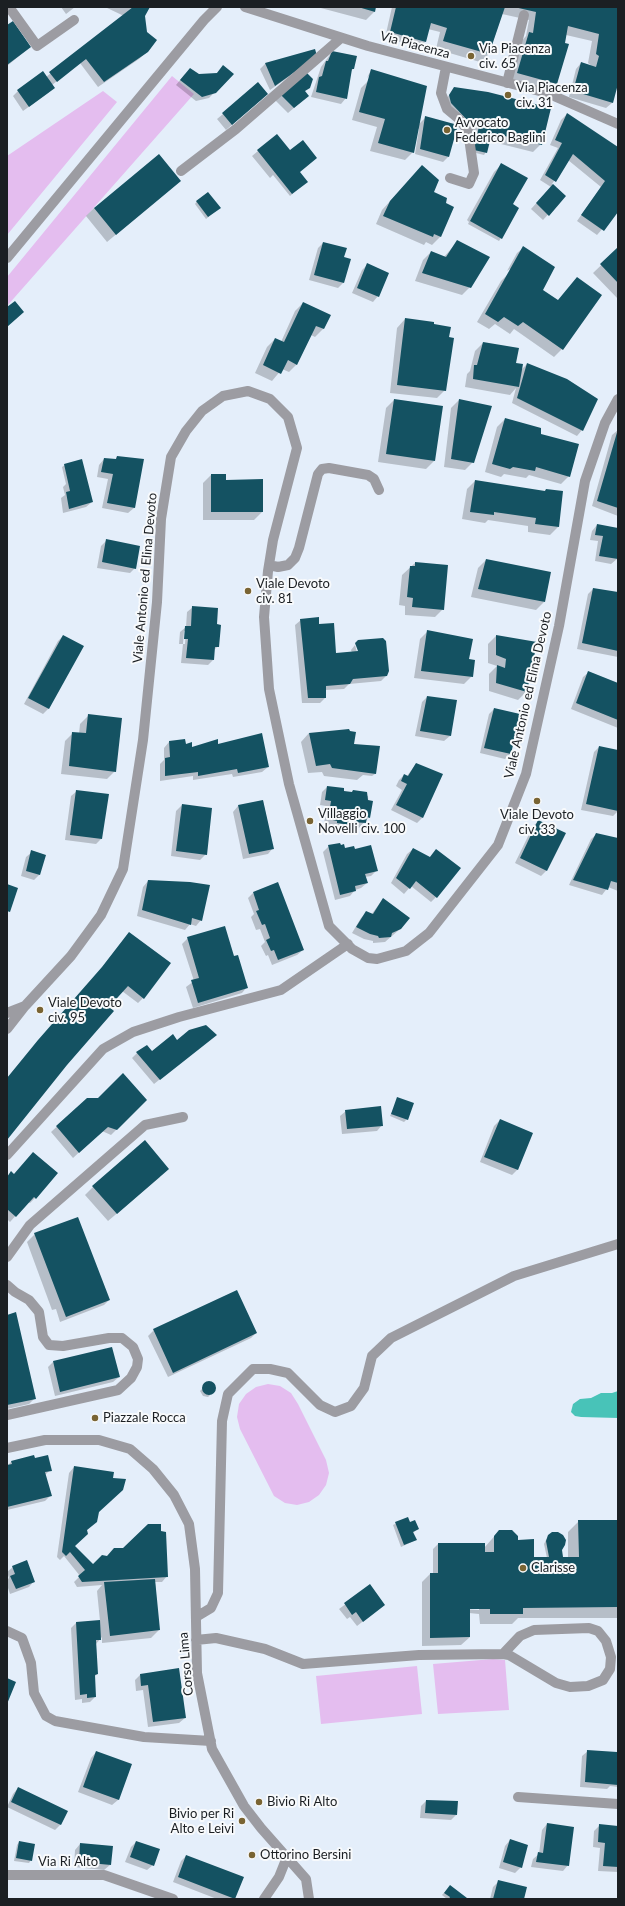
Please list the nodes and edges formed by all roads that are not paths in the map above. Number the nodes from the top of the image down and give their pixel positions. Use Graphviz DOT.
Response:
graph roads {
  1 [pos="8,7"];
  2 [pos="217,7"];
  3 [pos="245,7"];
  4 [pos="524,15"];
  5 [pos="74,20"];
  6 [pos="341,38"];
  7 [pos="446,67"];
  8 [pos="507,83"];
  9 [pos="618,124"];
  10 [pos="181,171"];
  11 [pos="450,178"];
  12 [pos="7,258"];
  13 [pos="618,399"];
  14 [pos="379,490"];
  15 [pos="269,565"];
  16 [pos="348,944"];
  17 [pos="25,1006"];
  18 [pos="7,1013"];
  19 [pos="7,1029"];
  20 [pos="183,1117"];
  21 [pos="7,1155"];
  22 [pos="618,1244"];
  23 [pos="7,1257"];
  24 [pos="7,1285"];
  25 [pos="7,1415"];
  26 [pos="7,1448"];
  27 [pos="196,1617"];
  28 [pos="7,1632"];
  29 [pos="196,1640"];
  30 [pos="503,1654"];
  31 [pos="211,1741"];
  32 [pos="518,1797"];
  33 [pos="618,1804"];
  34 [pos="287,1857"];
  35 [pos="7,1875"];
  36 [pos="173,1899"];
  37 [pos="264,1899"];
  38 [pos="309,1899"];
  1 -- 5 [label="street"];
  2 -- 12 [label="street"];
  3 -- 6 [label="street, Via Piacenza"];
  4 -- 8 [label="street"];
  6 -- 7 [label="street, Via Piacenza"];
  6 -- 10 [label="street"];
  7 -- 8 [label="street, Via Piacenza"];
  7 -- 11 [label="street"];
  8 -- 9 [label="street, Via Piacenza"];
  13 -- 16 [label="street, Viale Antonio ed Elina Devoto"];
  14 -- 15 [label="street"];
  15 -- 16 [label="street, Viale Antonio ed Elina Devoto"];
  15 -- 17 [label="street, Viale Antonio ed Elina Devoto"];
  16 -- 21 [label="street"];
  17 -- 18 [label="street"];
  17 -- 19 [label="street, Viale Antonio ed Elina Devoto"];
  20 -- 23 [label="street"];
  22 -- 27 [label="street"];
  24 -- 25 [label="street"];
  26 -- 27 [label="street, Corso Lima"];
  27 -- 29 [label="street, Corso Lima"];
  28 -- 31 [label="street"];
  29 -- 30 [label="street"];
  29 -- 31 [label="street, Corso Lima"];
  30 -- 30 [label="street"];
  31 -- 34 [label="street, Corso Lima"];
  32 -- 33 [label="street"];
  34 -- 37 [label="street"];
  34 -- 38 [label="street, Corso Lima"];
  35 -- 36 [label="street, Via Ri Alto"];
}
